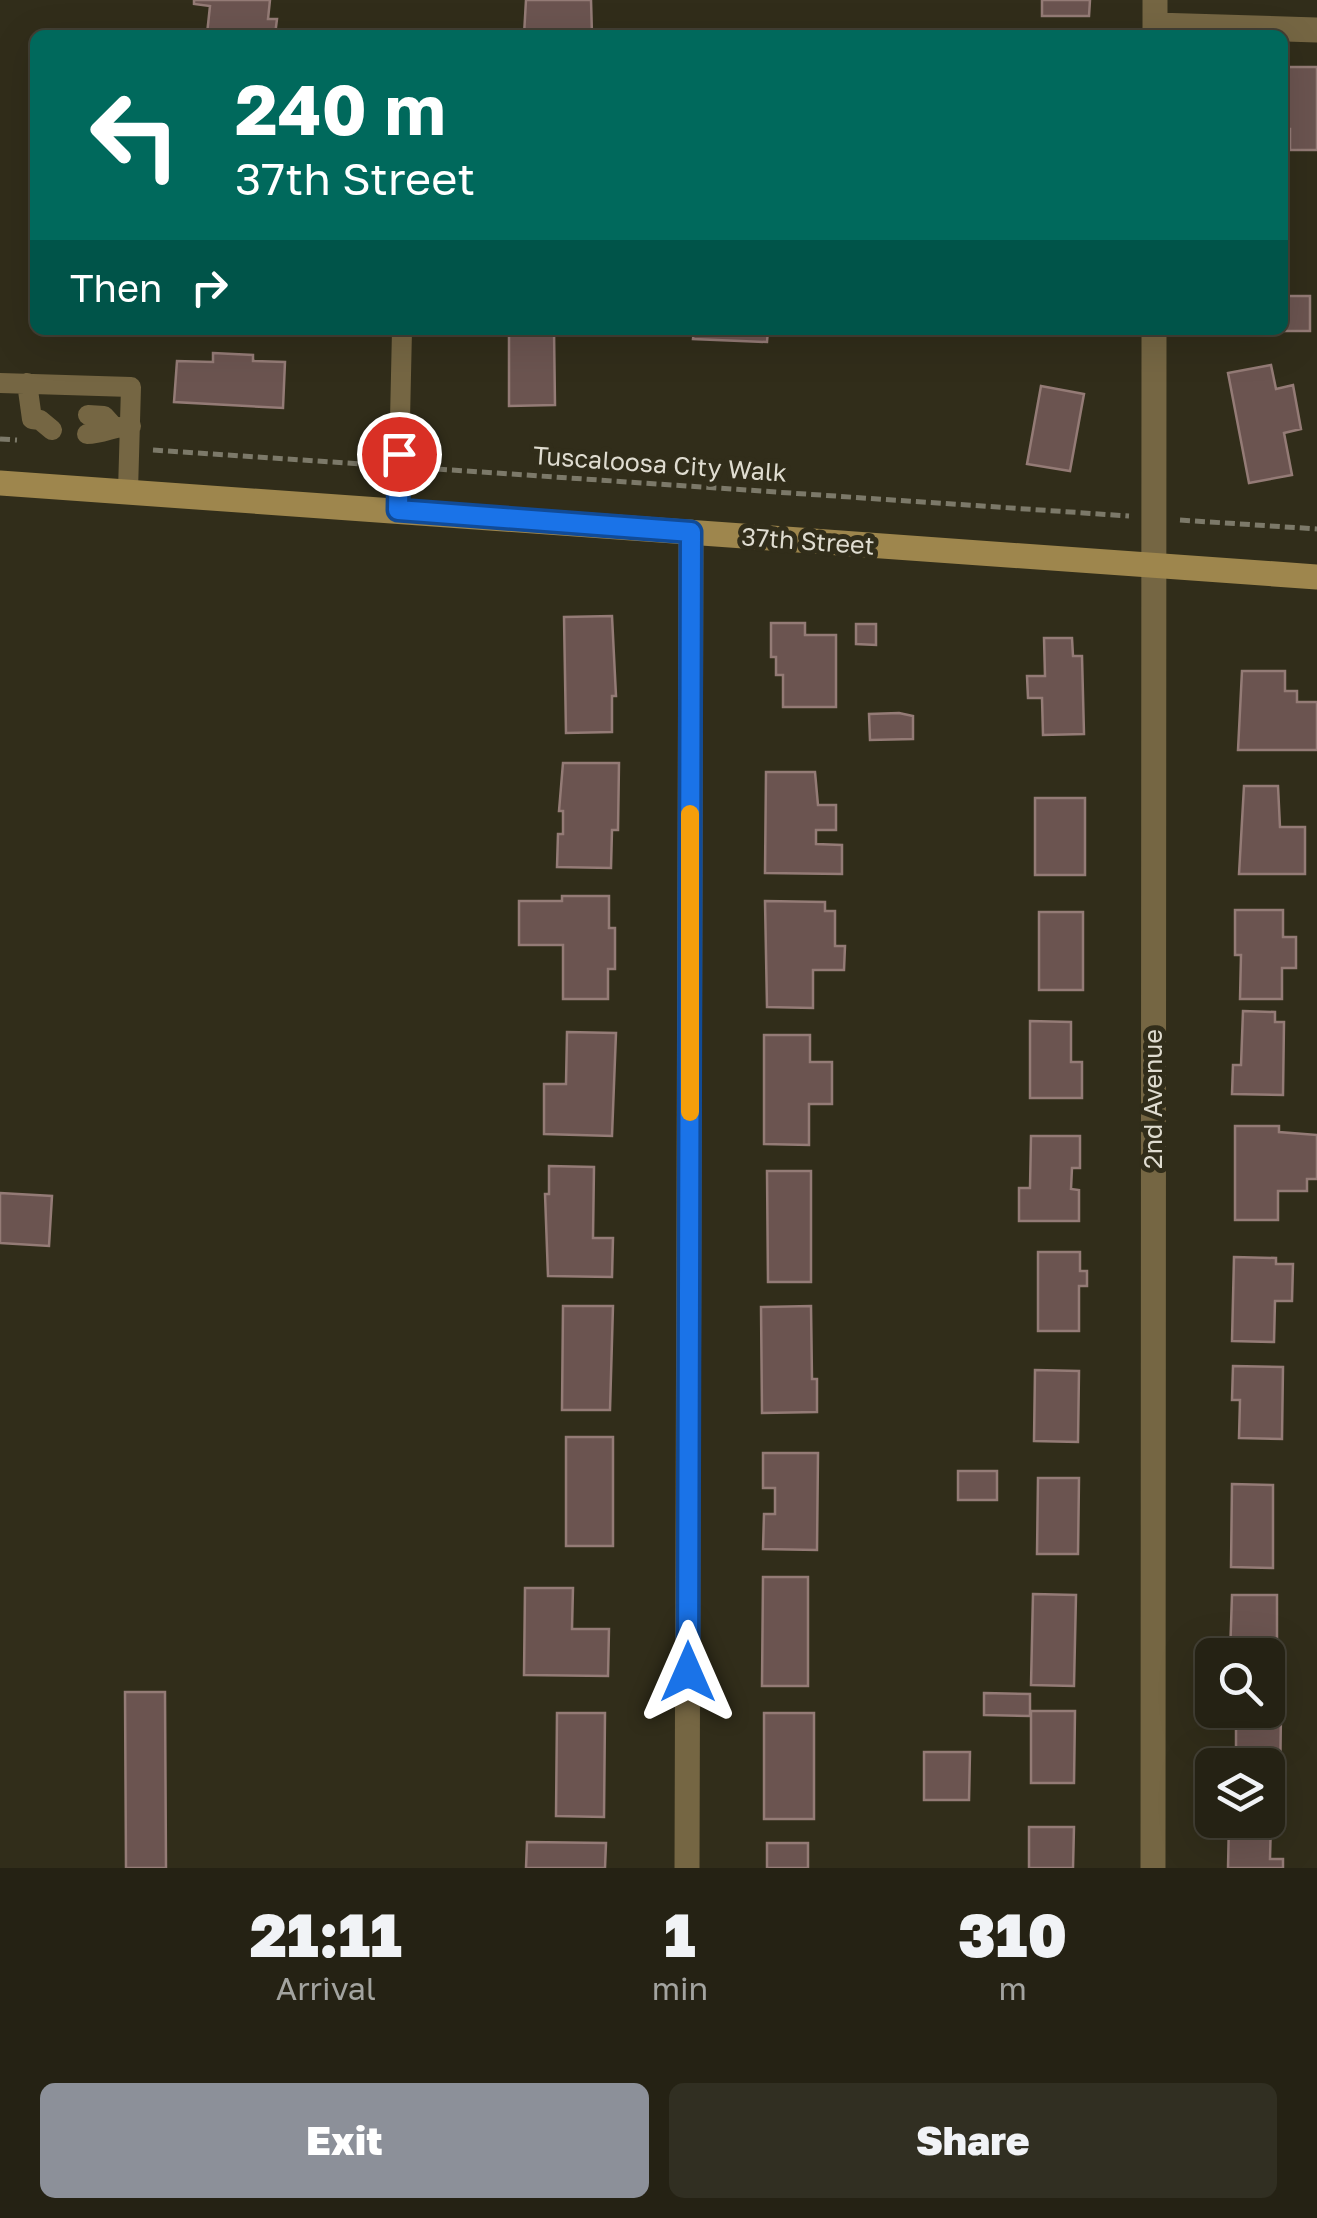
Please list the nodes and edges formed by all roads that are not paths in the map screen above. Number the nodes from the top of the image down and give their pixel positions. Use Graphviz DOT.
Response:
graph roads {
  1 [pos="1155,20"];
  2 [pos="1317,30"];
  3 [pos="402,335"];
  4 [pos="1154,335"];
  5 [pos="0,382"];
  6 [pos="26,383"];
  7 [pos="49,421"];
  8 [pos="88,424"];
  9 [pos="122,426"];
  10 [pos="0,483"];
  11 [pos="128,492"];
  12 [pos="398,510"];
  13 [pos="691,532"];
  14 [pos="1152,568"];
  15 [pos="1317,577"];
  16 [pos="687,1868"];
  17 [pos="1153,1868"];
  1 -- 2 [label="street"];
  3 -- 12 [label="lane"];
  4 -- 14 [label="street, 2nd Avenue"];
  5 -- 6 [label="lane"];
  6 -- 7 [label="lane"];
  6 -- 9 [label="lane"];
  8 -- 9 [label="lane"];
  9 -- 11 [label="lane"];
  10 -- 11 [label="street, 37th Street"];
  11 -- 12 [label="street, 37th Street"];
  12 -- 13 [label="street, 37th Street"];
  13 -- 14 [label="street, 37th Street"];
  13 -- 16 [label="street"];
  14 -- 15 [label="street, 37th Street"];
  14 -- 17 [label="street, 2nd Avenue"];
}
